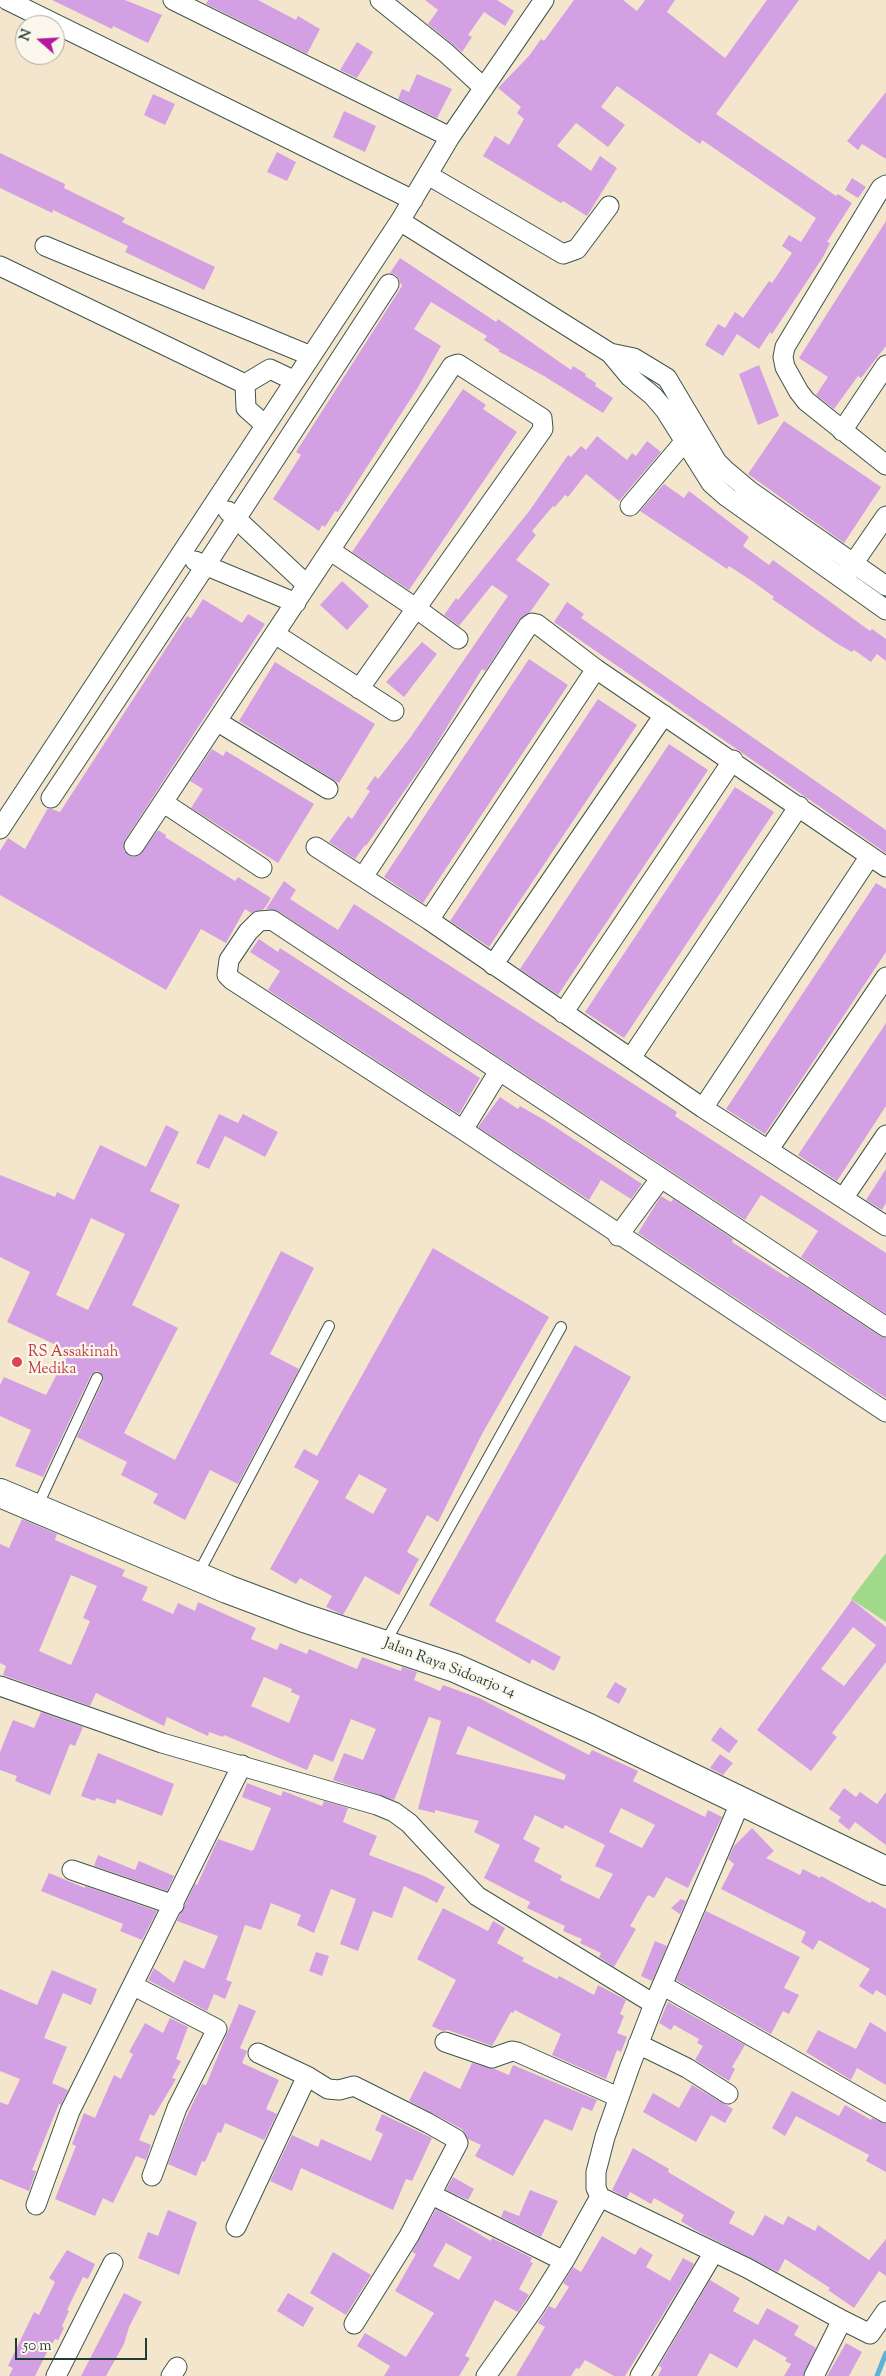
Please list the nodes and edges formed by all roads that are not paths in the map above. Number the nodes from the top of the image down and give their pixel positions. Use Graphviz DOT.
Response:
graph roads {
  1 [pos="7,0"];
  2 [pos="174,0"];
  3 [pos="380,0"];
  4 [pos="544,0"];
  5 [pos="484,88"];
  6 [pos="450,137"];
  7 [pos="428,175"];
  8 [pos="886,185"];
  9 [pos="412,200"];
  10 [pos="609,206"];
  11 [pos="400,221"];
  12 [pos="45,246"];
  13 [pos="0,266"];
  14 [pos="389,284"];
  15 [pos="610,353"];
  16 [pos="311,356"];
  17 [pos="886,365"];
  18 [pos="295,381"];
  19 [pos="245,384"];
  20 [pos="265,425"];
  21 [pos="842,431"];
  22 [pos="684,441"];
  23 [pos="886,464"];
  24 [pos="708,465"];
  25 [pos="216,500"];
  26 [pos="630,506"];
  27 [pos="886,516"];
  28 [pos="237,519"];
  29 [pos="331,551"];
  30 [pos="180,555"];
  31 [pos="206,565"];
  32 [pos="848,572"];
  33 [pos="884,579"];
  34 [pos="307,585"];
  35 [pos="868,597"];
  36 [pos="296,603"];
  37 [pos="417,609"];
  38 [pos="886,610"];
  39 [pos="275,634"];
  40 [pos="458,639"];
  41 [pos="596,669"];
  42 [pos="359,689"];
  43 [pos="394,711"];
  44 [pos="664,715"];
  45 [pos="218,722"];
  46 [pos="733,760"];
  47 [pos="328,789"];
  48 [pos="51,798"];
  49 [pos="164,803"];
  50 [pos="799,806"];
  51 [pos="0,829"];
  52 [pos="134,846"];
  53 [pos="316,847"];
  54 [pos="870,856"];
  55 [pos="886,867"];
  56 [pos="262,868"];
  57 [pos="363,877"];
  58 [pos="429,920"];
  59 [pos="493,965"];
  60 [pos="886,977"];
  61 [pos="563,1012"];
  62 [pos="631,1058"];
  63 [pos="499,1071"];
  64 [pos="703,1108"];
  65 [pos="463,1130"];
  66 [pos="886,1135"];
  67 [pos="769,1149"];
  68 [pos="660,1179"];
  69 [pos="844,1197"];
  70 [pos="886,1226"];
  71 [pos="618,1236"];
  72 [pos="328,1326"];
  73 [pos="561,1327"];
  74 [pos="886,1327"];
  75 [pos="97,1378"];
  76 [pos="886,1412"];
  77 [pos="0,1493"];
  78 [pos="36,1508"];
  79 [pos="196,1577"];
  80 [pos="385,1643"];
  81 [pos="0,1686"];
  82 [pos="242,1765"];
  83 [pos="740,1803"];
  84 [pos="72,1870"];
  85 [pos="886,1871"];
  86 [pos="174,1905"];
  87 [pos="662,1985"];
  88 [pos="134,1986"];
  89 [pos="654,2004"];
  90 [pos="445,2042"];
  91 [pos="638,2044"];
  92 [pos="258,2053"];
  93 [pos="307,2076"];
  94 [pos="728,2094"];
  95 [pos="618,2097"];
  96 [pos="886,2113"];
  97 [pos="152,2176"];
  98 [pos="432,2195"];
  99 [pos="600,2197"];
  100 [pos="36,2205"];
  101 [pos="236,2227"];
  102 [pos="714,2252"];
  103 [pos="564,2261"];
  104 [pos="113,2263"];
  105 [pos="886,2311"];
  106 [pos="842,2320"];
  107 [pos="354,2324"];
  108 [pos="56,2376"];
  109 [pos="486,2376"];
  110 [pos="640,2376"];
  111 [pos="814,2376"];
  1 -- 9 [label="street"];
  2 -- 6 [label="street"];
  3 -- 5 [label="street"];
  4 -- 5 [label="street"];
  5 -- 6 [label="street"];
  6 -- 7 [label="street"];
  7 -- 9 [label="street"];
  7 -- 10 [label="street"];
  8 -- 21 [label="street"];
  9 -- 11 [label="street"];
  11 -- 15 [label="street"];
  11 -- 16 [label="street"];
  12 -- 16 [label="street"];
  13 -- 19 [label="street"];
  14 -- 28 [label="street"];
  15 -- 22 [label="street"];
  15 -- 24 [label="street"];
  16 -- 18 [label="street"];
  17 -- 21 [label="street"];
  18 -- 19 [label="street"];
  18 -- 20 [label="street"];
  19 -- 20 [label="street"];
  20 -- 25 [label="street"];
  21 -- 23 [label="street"];
  22 -- 24 [label="street"];
  22 -- 26 [label="street"];
  24 -- 32 [label="street"];
  25 -- 28 [label="street"];
  25 -- 30 [label="street"];
  27 -- 32 [label="street"];
  28 -- 31 [label="street"];
  28 -- 34 [label="street"];
  29 -- 34 [label="street"];
  29 -- 37 [label="street"];
  29 -- 37 [label="street"];
  30 -- 31 [label="street"];
  30 -- 51 [label="street"];
  31 -- 36 [label="street"];
  31 -- 48 [label="street"];
  32 -- 33 [label="street"];
  32 -- 35 [label="street"];
  33 -- 35 [label="street"];
  34 -- 36 [label="street"];
  35 -- 38 [label="street"];
  36 -- 39 [label="street"];
  37 -- 40 [label="street"];
  37 -- 42 [label="street"];
  39 -- 42 [label="street"];
  39 -- 45 [label="street"];
  41 -- 44 [label="street"];
  41 -- 57 [label="street"];
  41 -- 58 [label="street"];
  42 -- 43 [label="street"];
  44 -- 46 [label="street"];
  44 -- 59 [label="street"];
  45 -- 47 [label="street"];
  45 -- 49 [label="street"];
  46 -- 50 [label="street"];
  46 -- 61 [label="street"];
  49 -- 52 [label="street"];
  49 -- 56 [label="street"];
  50 -- 54 [label="street"];
  50 -- 62 [label="street"];
  53 -- 57 [label="street"];
  54 -- 55 [label="street"];
  54 -- 64 [label="street"];
  57 -- 58 [label="street"];
  58 -- 59 [label="street"];
  59 -- 61 [label="street"];
  60 -- 67 [label="street"];
  61 -- 62 [label="street"];
  62 -- 64 [label="street"];
  63 -- 65 [label="street"];
  63 -- 65 [label="street"];
  63 -- 68 [label="street"];
  64 -- 67 [label="street"];
  65 -- 71 [label="street"];
  66 -- 69 [label="street"];
  67 -- 69 [label="street"];
  68 -- 71 [label="street"];
  68 -- 74 [label="street"];
  69 -- 70 [label="street"];
  71 -- 76 [label="street"];
  72 -- 79 [label="lane"];
  73 -- 80 [label="lane"];
  75 -- 78 [label="lane"];
  77 -- 78 [label="main road, Jalan Raya Sidoarjo 14"];
  78 -- 79 [label="main road, Jalan Raya Sidoarjo 14"];
  79 -- 80 [label="main road, Jalan Raya Sidoarjo 14"];
  80 -- 83 [label="main road, Jalan Raya Sidoarjo 14"];
  81 -- 82 [label="street"];
  82 -- 86 [label="street"];
  82 -- 89 [label="street"];
  83 -- 85 [label="main road, Jalan Raya Sidoarjo 14"];
  83 -- 87 [label="street"];
  84 -- 86 [label="street"];
  86 -- 88 [label="street"];
  87 -- 89 [label="street"];
  87 -- 96 [label="street"];
  88 -- 97 [label="street"];
  88 -- 100 [label="street"];
  89 -- 91 [label="street"];
  90 -- 95 [label="street"];
  91 -- 94 [label="street"];
  91 -- 95 [label="street"];
  92 -- 93 [label="street"];
  93 -- 98 [label="street"];
  93 -- 101 [label="street"];
  95 -- 99 [label="street"];
  98 -- 103 [label="street"];
  98 -- 107 [label="street"];
  99 -- 102 [label="street"];
  99 -- 103 [label="street"];
  102 -- 106 [label="street"];
  102 -- 110 [label="street"];
  103 -- 109 [label="street"];
  104 -- 108 [label="street"];
  105 -- 106 [label="street"];
  106 -- 111 [label="street"];
}
